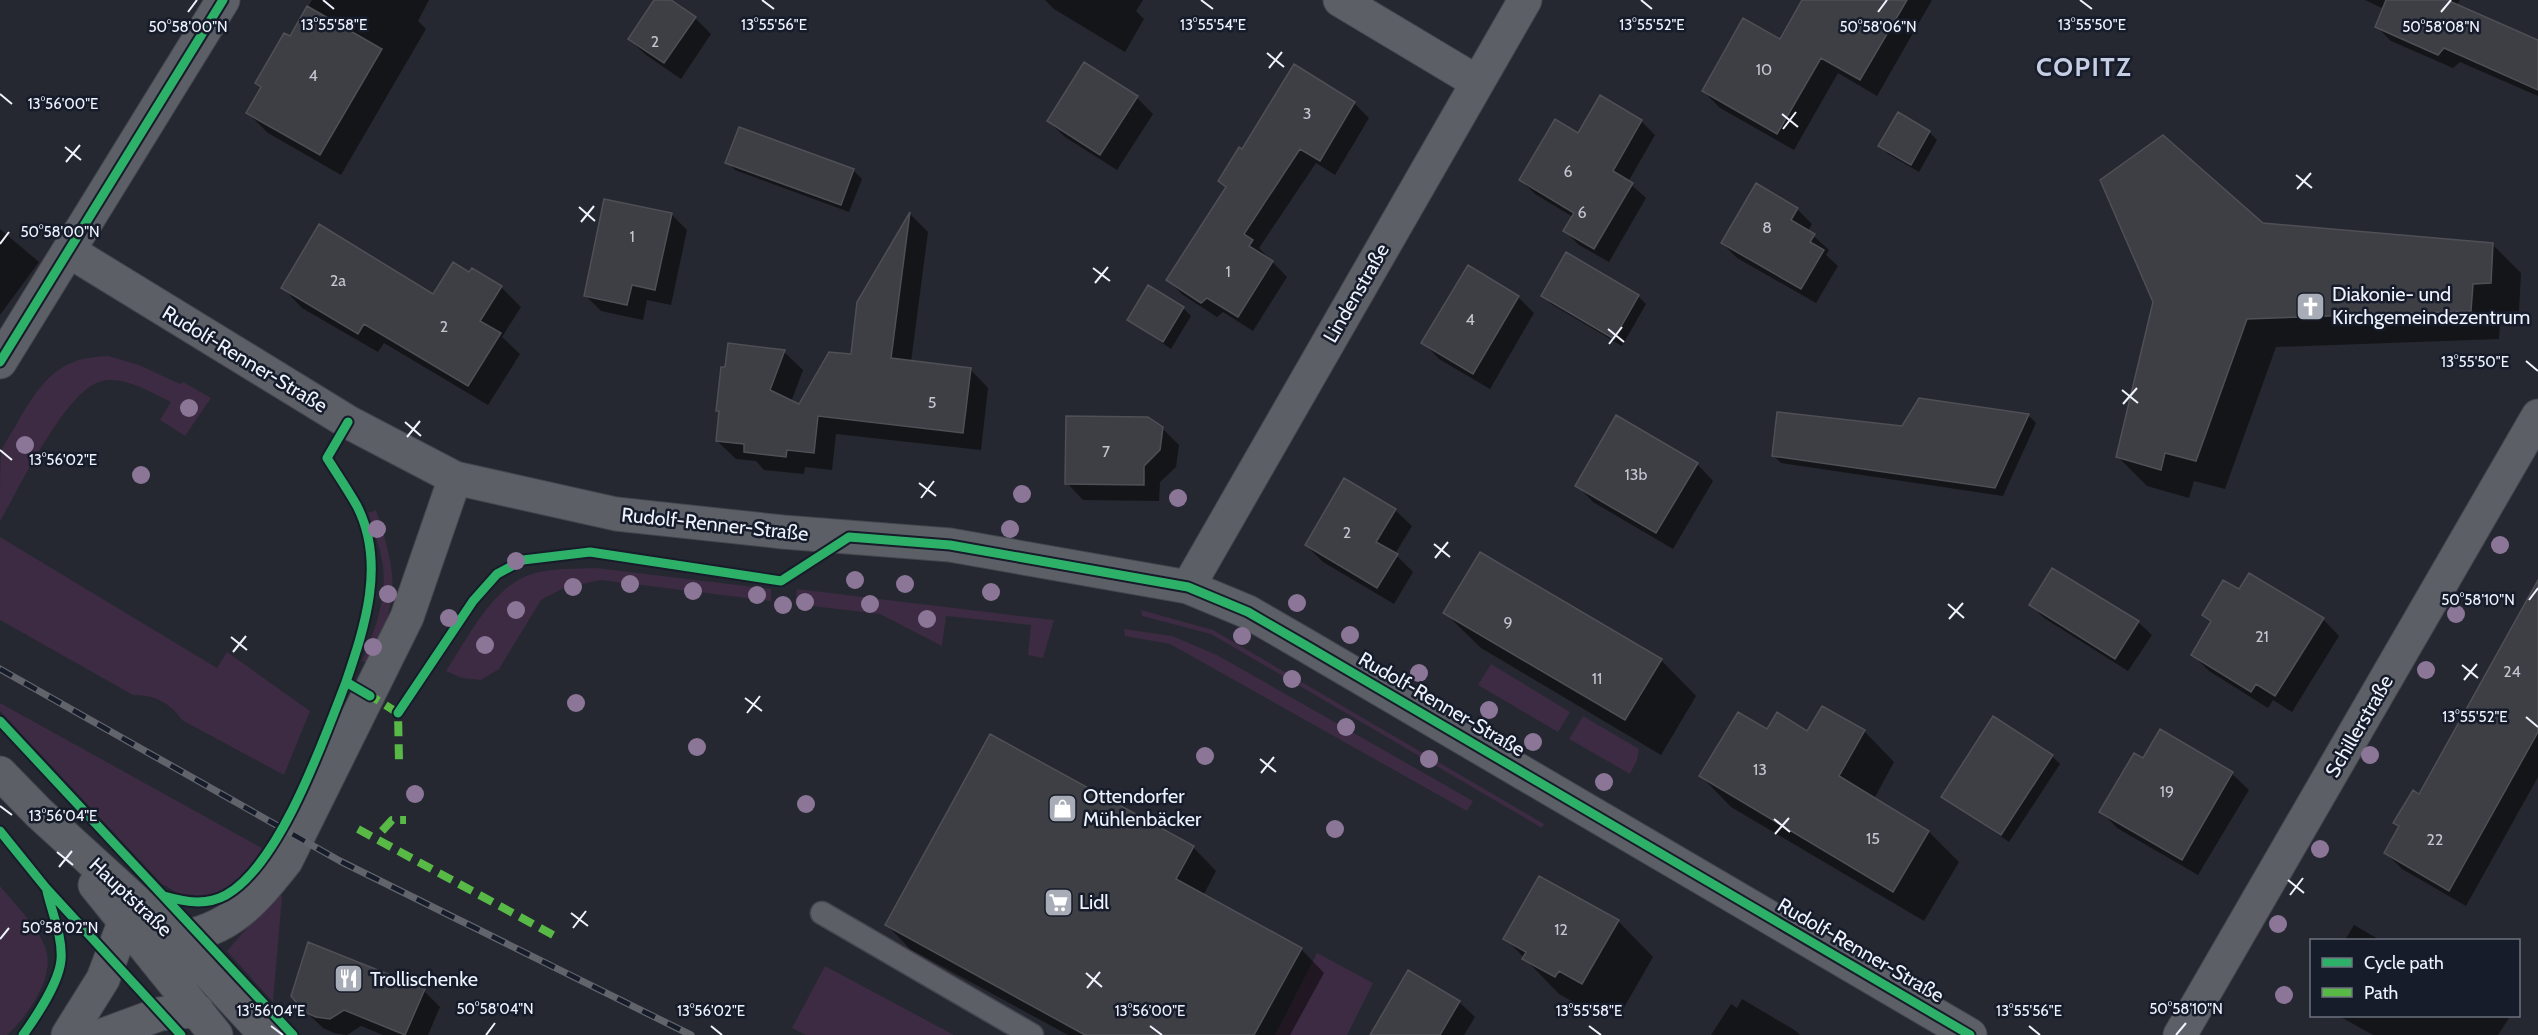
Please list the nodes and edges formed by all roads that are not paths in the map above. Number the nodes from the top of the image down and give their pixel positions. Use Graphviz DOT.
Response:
graph roads {
  1 [pos="223,0"];
  2 [pos="1340,0"];
  3 [pos="1525,0"];
  4 [pos="1477,82"];
  5 [pos="69,251"];
  6 [pos="0,362"];
  7 [pos="2538,416"];
  8 [pos="455,478"];
  9 [pos="1188,587"];
  10 [pos="0,773"];
  11 [pos="39,813"];
  12 [pos="822,913"];
  13 [pos="124,923"];
  14 [pos="176,938"];
  15 [pos="206,1023"];
  16 [pos="68,1035"];
  17 [pos="103,1035"];
  18 [pos="266,1035"];
  19 [pos="1032,1035"];
  20 [pos="1970,1035"];
  21 [pos="2180,1035"];
  1 -- 5 [label="street"];
  2 -- 4 [label="street"];
  3 -- 4 [label="street, Lindenstraße"];
  4 -- 9 [label="street, Lindenstraße"];
  5 -- 6 [label="street"];
  5 -- 8 [label="street, Rudolf-Renner-Straße"];
  7 -- 21 [label="street, Schillerstraße"];
  8 -- 9 [label="street, Rudolf-Renner-Straße"];
  8 -- 14 [label="street"];
  9 -- 20 [label="street, Rudolf-Renner-Straße"];
  10 -- 11 [label="street"];
  11 -- 13 [label="street, Hauptstraße"];
  11 -- 14 [label="street, Hauptstraße"];
  12 -- 19 [label="lane"];
  13 -- 15 [label="street, Hauptstraße"];
  13 -- 16 [label="street"];
  14 -- 18 [label="street, Hauptstraße"];
  15 -- 17 [label="street"];
}
